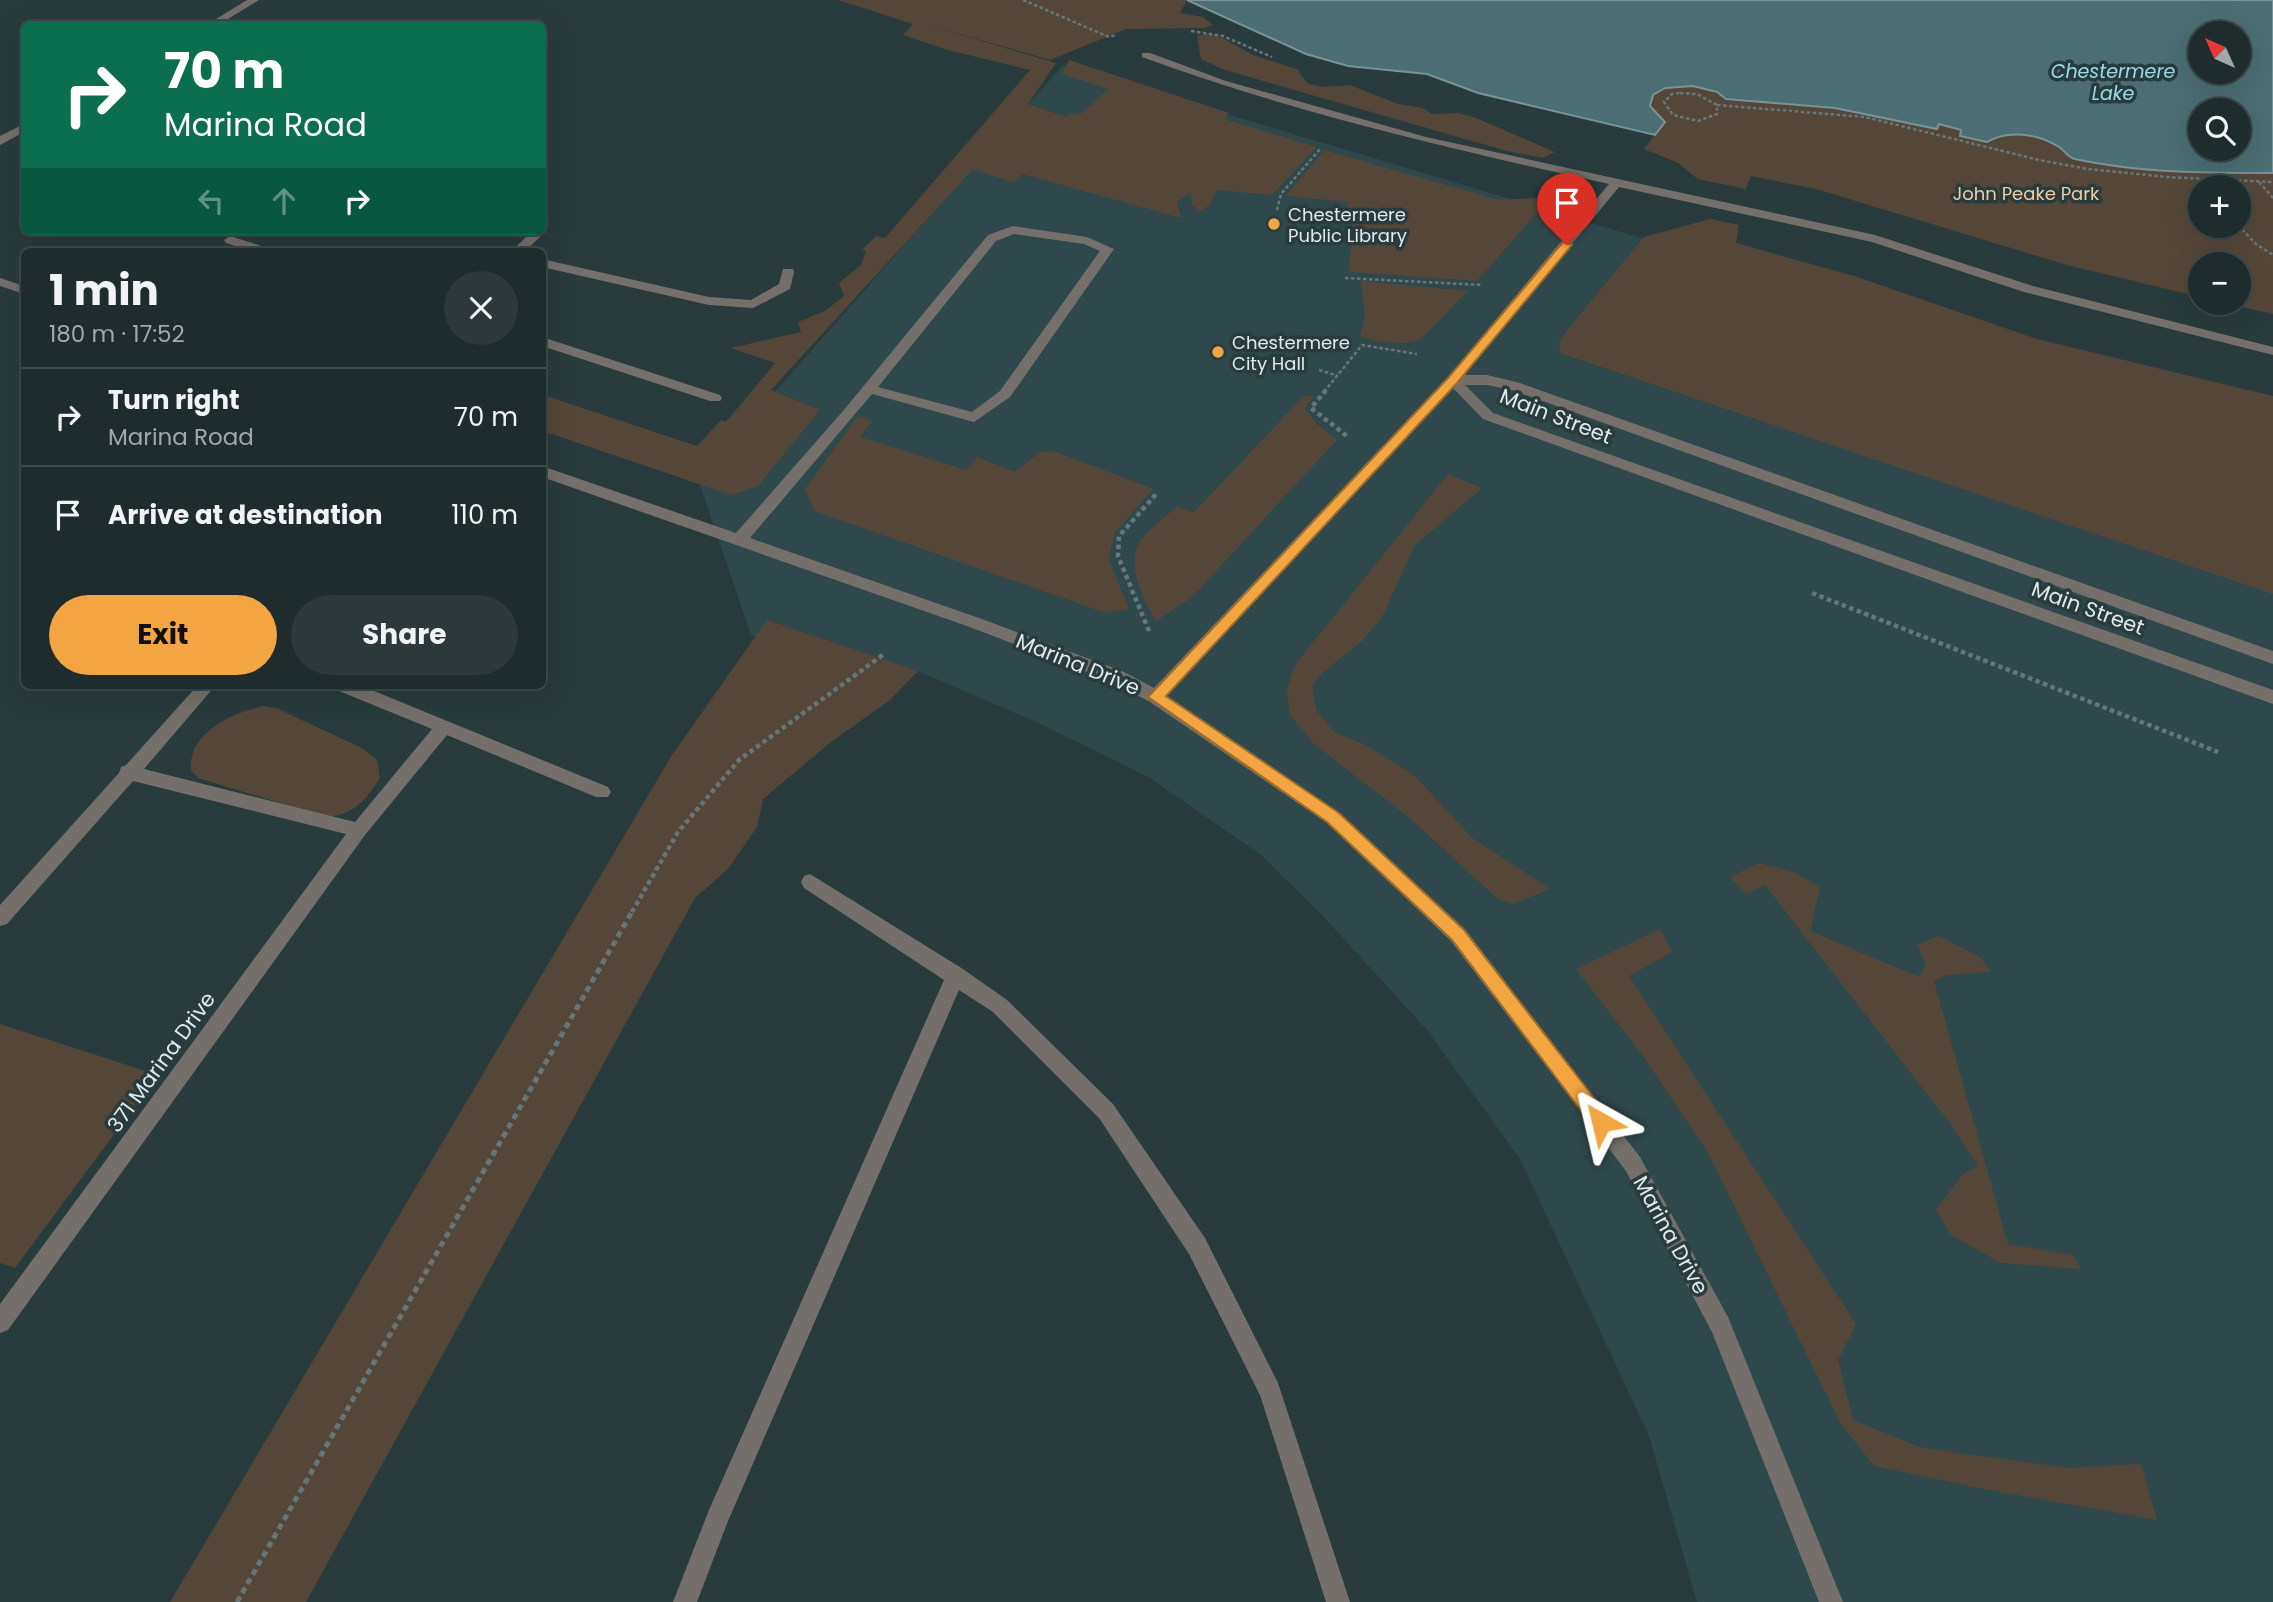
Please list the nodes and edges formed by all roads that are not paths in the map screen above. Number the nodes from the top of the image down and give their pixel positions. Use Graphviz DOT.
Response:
graph roads {
  1 [pos="254,0"];
  2 [pos="218,21"];
  3 [pos="1146,55"];
  4 [pos="21,129"];
  5 [pos="0,141"];
  6 [pos="1616,183"];
  7 [pos="535,235"];
  8 [pos="230,240"];
  9 [pos="255,248"];
  10 [pos="521,248"];
  11 [pos="546,264"];
  12 [pos="788,272"];
  13 [pos="0,282"];
  14 [pos="21,289"];
  15 [pos="546,342"];
  16 [pos="2273,351"];
  17 [pos="1453,380"];
  18 [pos="869,388"];
  19 [pos="715,398"];
  20 [pos="546,472"];
  21 [pos="739,540"];
  22 [pos="2273,658"];
  23 [pos="204,689"];
  24 [pos="352,689"];
  25 [pos="1156,697"];
  26 [pos="2273,697"];
  27 [pos="445,726"];
  28 [pos="127,772"];
  29 [pos="602,792"];
  30 [pos="359,830"];
  31 [pos="810,882"];
  32 [pos="0,918"];
  33 [pos="956,975"];
  34 [pos="0,1322"];
  35 [pos="685,1602"];
  36 [pos="1338,1602"];
  37 [pos="1831,1602"];
  1 -- 2 [label="street"];
  3 -- 6 [label="street"];
  4 -- 5 [label="street"];
  6 -- 16 [label="street"];
  6 -- 17 [label="street"];
  7 -- 10 [label="street"];
  8 -- 9 [label="street"];
  11 -- 12 [label="street"];
  13 -- 14 [label="street"];
  15 -- 19 [label="street"];
  17 -- 22 [label="street, Main Street"];
  17 -- 25 [label="street"];
  17 -- 26 [label="street, Main Street"];
  18 -- 18 [label="street"];
  18 -- 21 [label="street"];
  20 -- 21 [label="street, Marina Drive"];
  21 -- 25 [label="street, Marina Drive"];
  23 -- 28 [label="street"];
  24 -- 27 [label="street"];
  25 -- 37 [label="street, Marina Drive"];
  27 -- 29 [label="street"];
  27 -- 30 [label="street, 371 Marina Drive"];
  28 -- 30 [label="street"];
  28 -- 32 [label="street"];
  30 -- 34 [label="street, 371 Marina Drive"];
  31 -- 33 [label="street"];
  33 -- 35 [label="street"];
  33 -- 36 [label="street"];
}
